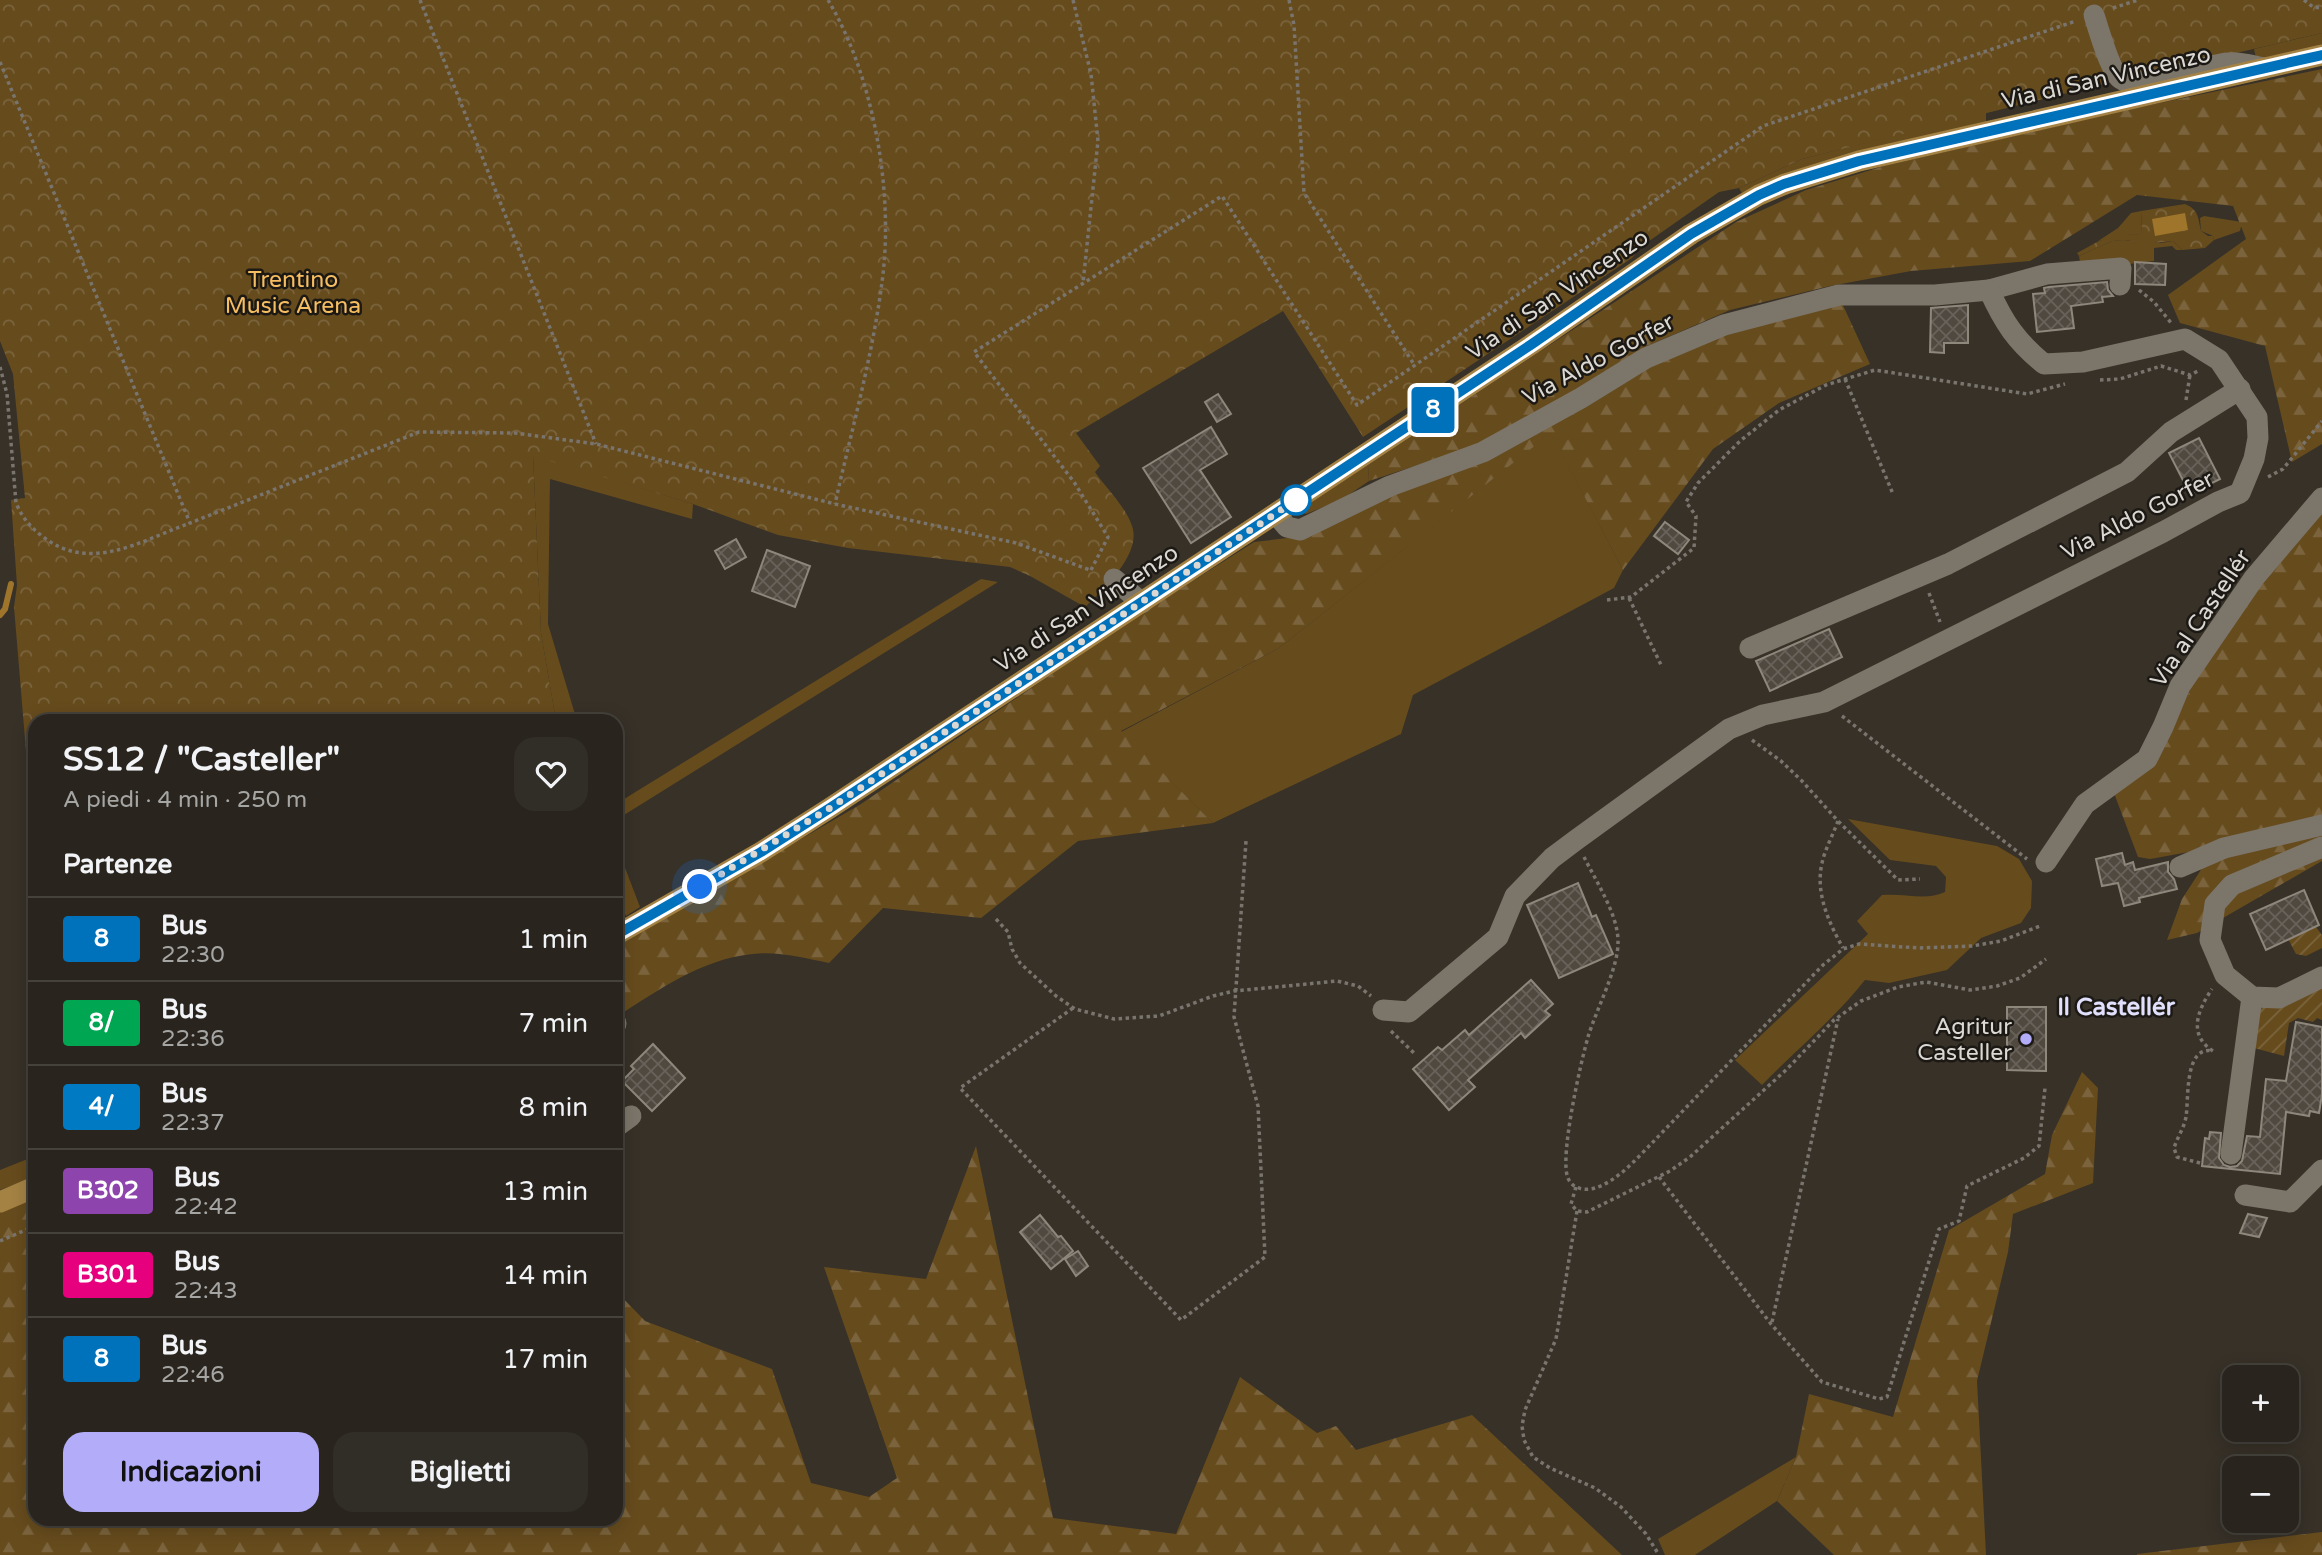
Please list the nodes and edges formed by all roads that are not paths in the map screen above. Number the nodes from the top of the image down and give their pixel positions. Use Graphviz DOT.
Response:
graph roads {
  1 [pos="2094,15"];
  2 [pos="2322,55"];
  3 [pos="2264,68"];
  4 [pos="2120,285"];
  5 [pos="1989,290"];
  6 [pos="2240,389"];
  7 [pos="2322,498"];
  8 [pos="1276,513"];
  9 [pos="1114,579"];
  10 [pos="1142,603"];
  11 [pos="1750,648"];
  12 [pos="2322,825"];
  13 [pos="2322,847"];
  14 [pos="2039,865"];
  15 [pos="2180,867"];
  16 [pos="623,931"];
  17 [pos="2322,977"];
  18 [pos="2252,997"];
  19 [pos="1383,1010"];
  20 [pos="2231,1154"];
  21 [pos="2322,1170"];
  22 [pos="28,1190"];
  23 [pos="2245,1195"];
  24 [pos="0,1202"];
  1 -- 3 [label="street"];
  2 -- 3 [label="main road, Via di San Vincenzo"];
  3 -- 8 [label="main road, Via di San Vincenzo"];
  4 -- 5 [label="street"];
  5 -- 6 [label="street, Via Aldo Gorfer"];
  5 -- 8 [label="street, Via Aldo Gorfer"];
  6 -- 11 [label="street"];
  6 -- 19 [label="street, Via Aldo Gorfer"];
  7 -- 14 [label="street, Via al Castellér"];
  8 -- 10 [label="main road, Via di San Vincenzo"];
  9 -- 10 [label="street"];
  10 -- 16 [label="main road, Via di San Vincenzo"];
  12 -- 15 [label="street"];
  13 -- 18 [label="street"];
  17 -- 18 [label="street"];
  18 -- 20 [label="street"];
  21 -- 23 [label="street"];
  22 -- 24 [label="main road"];
}
